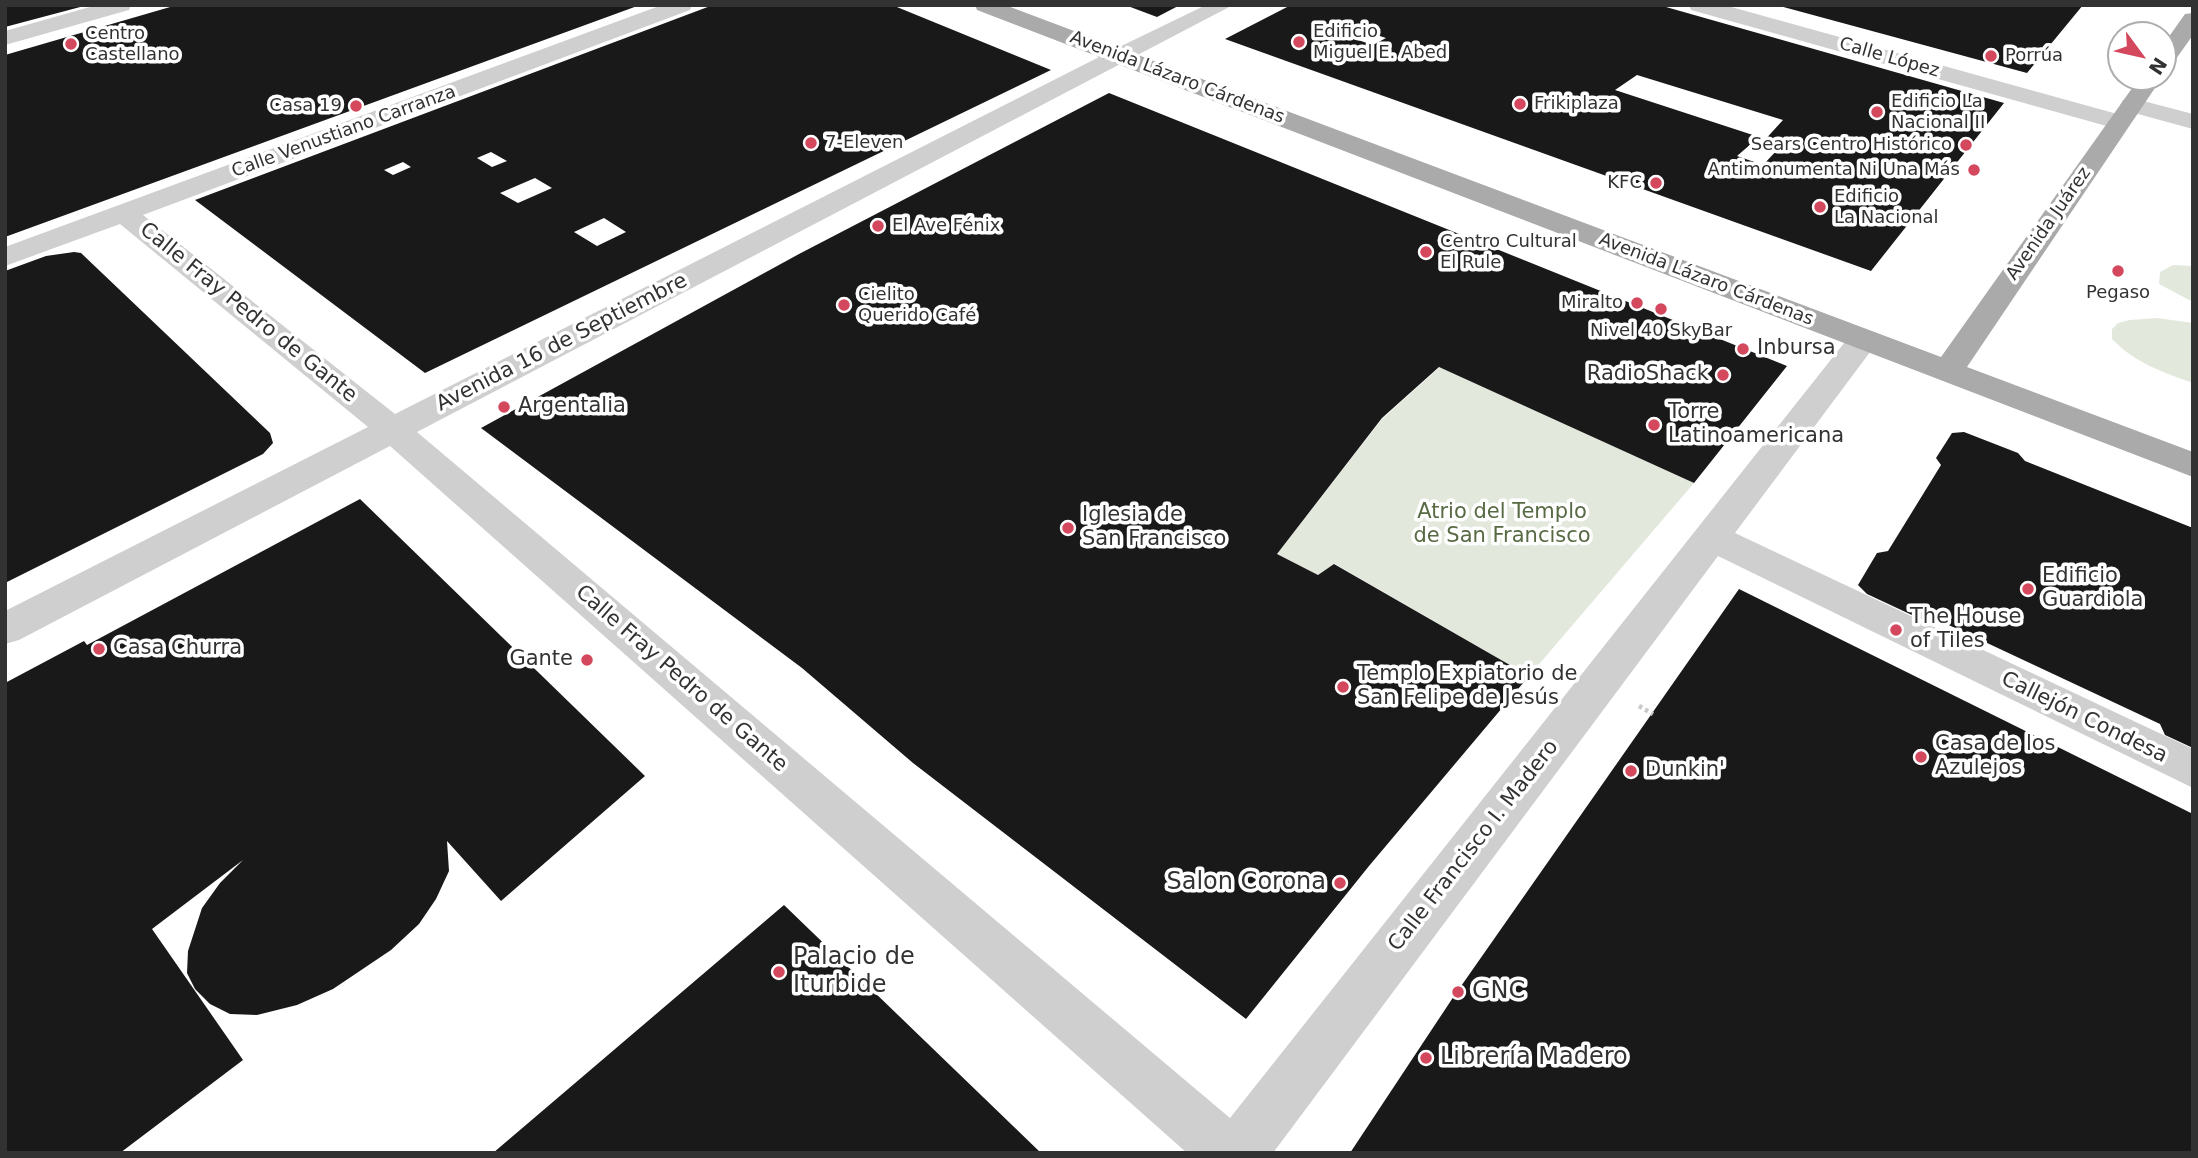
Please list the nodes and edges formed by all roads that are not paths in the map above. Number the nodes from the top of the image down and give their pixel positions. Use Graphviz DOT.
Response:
graph roads {
  1 [pos="121,5"];
  2 [pos="682,5"];
  3 [pos="985,5"];
  4 [pos="1223,5"];
  5 [pos="1699,5"];
  6 [pos="2193,19"];
  7 [pos="5,38"];
  8 [pos="2177,41"];
  9 [pos="1119,56"];
  10 [pos="2137,98"];
  11 [pos="2193,102"];
  12 [pos="2193,110"];
  13 [pos="2193,122"];
  14 [pos="125,214"];
  15 [pos="5,257"];
  16 [pos="1863,340"];
  17 [pos="1947,372"];
  18 [pos="393,430"];
  19 [pos="2193,464"];
  20 [pos="1712,537"];
  21 [pos="5,629"];
  22 [pos="2193,770"];
  23 [pos="1229,1153"];
  24 [pos="1238,1153"];
  1 -- 7 [label="street"];
  2 -- 14 [label="street, Calle Venustiano Carranza"];
  3 -- 9 [label="main road, Avenida Lázaro Cárdenas"];
  4 -- 9 [label="street, Avenida 16 de Septiembre"];
  5 -- 10 [label="street, Calle López"];
  6 -- 8 [label="main road"];
  9 -- 16 [label="main road, Avenida Lázaro Cárdenas"];
  9 -- 18 [label="street, Avenida 16 de Septiembre"];
  10 -- 11 [label="street"];
  10 -- 12 [label="street"];
  10 -- 13 [label="street"];
  10 -- 17 [label="main road, Avenida Juárez"];
  14 -- 15 [label="street, Calle Venustiano Carranza"];
  14 -- 18 [label="street, Calle Fray Pedro de Gante"];
  16 -- 17 [label="main road, Avenida Lázaro Cárdenas"];
  16 -- 20 [label="street, Calle Francisco I. Madero"];
  17 -- 19 [label="main road, Avenida Lázaro Cárdenas"];
  18 -- 21 [label="street, Avenida 16 de Septiembre"];
  18 -- 23 [label="street, Calle Fray Pedro de Gante"];
  20 -- 22 [label="street, Callejón Condesa"];
  20 -- 24 [label="street, Calle Francisco I. Madero"];
}
